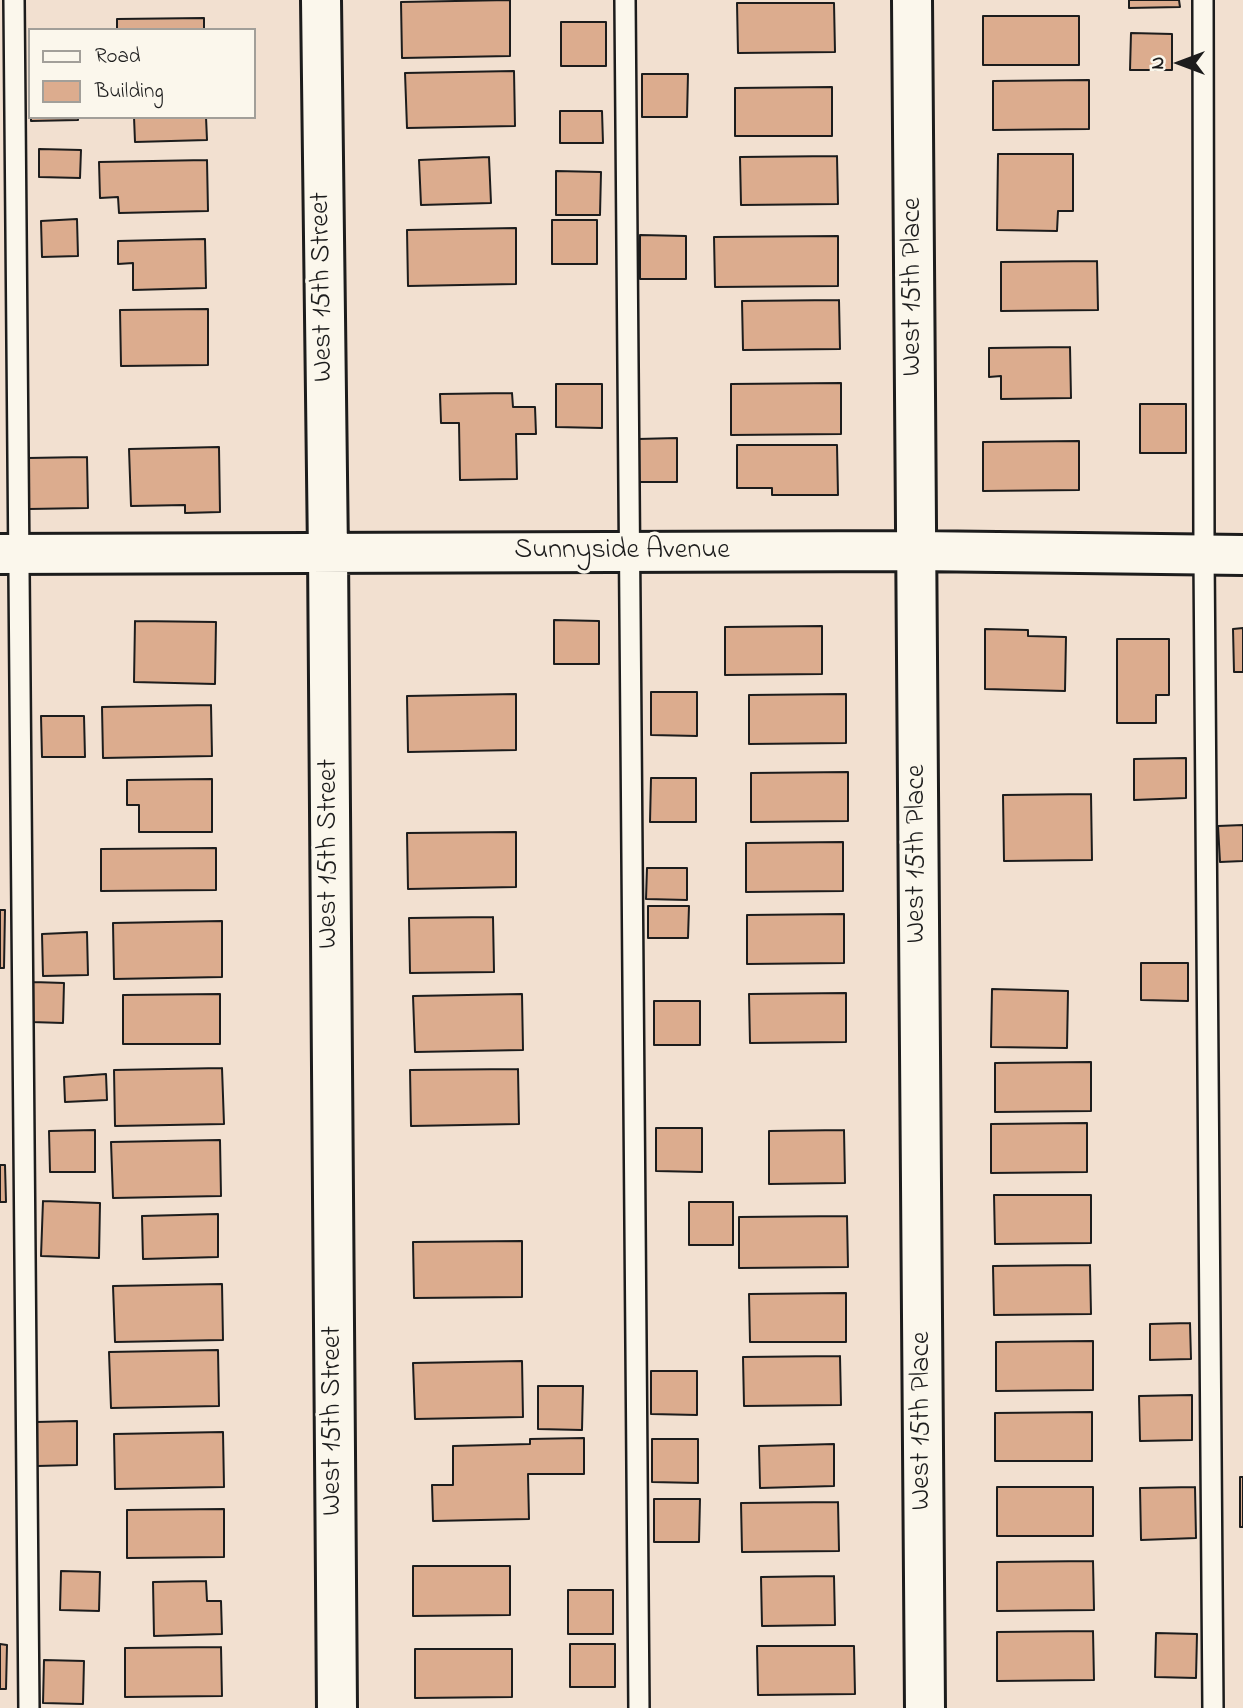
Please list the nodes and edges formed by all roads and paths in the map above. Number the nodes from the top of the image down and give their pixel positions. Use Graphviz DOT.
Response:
graph roads {
  1 [pos="14,0"];
  2 [pos="321,0"];
  3 [pos="625,0"];
  4 [pos="912,0"];
  5 [pos="1203,0"];
  6 [pos="916,551"];
  7 [pos="628,552"];
  8 [pos="328,553"];
  9 [pos="10,554"];
  10 [pos="1204,555"];
  11 [pos="1243,555"];
  12 [pos="29,1708"];
  13 [pos="337,1708"];
  14 [pos="639,1708"];
  15 [pos="925,1708"];
  16 [pos="1213,1708"];
  1 -- 9 [label="lane"];
  2 -- 8 [label="street, West 15th Street"];
  3 -- 7 [label="lane"];
  4 -- 6 [label="street, West 15th Place"];
  5 -- 10 [label="lane"];
  6 -- 7 [label="street, Sunnyside Avenue"];
  6 -- 10 [label="street, Sunnyside Avenue"];
  6 -- 15 [label="street, West 15th Place"];
  7 -- 8 [label="street, Sunnyside Avenue"];
  7 -- 14 [label="lane"];
  8 -- 9 [label="street, Sunnyside Avenue"];
  8 -- 13 [label="street, West 15th Street"];
  9 -- 12 [label="lane"];
  10 -- 11 [label="street, Sunnyside Avenue"];
  10 -- 16 [label="lane"];
}
